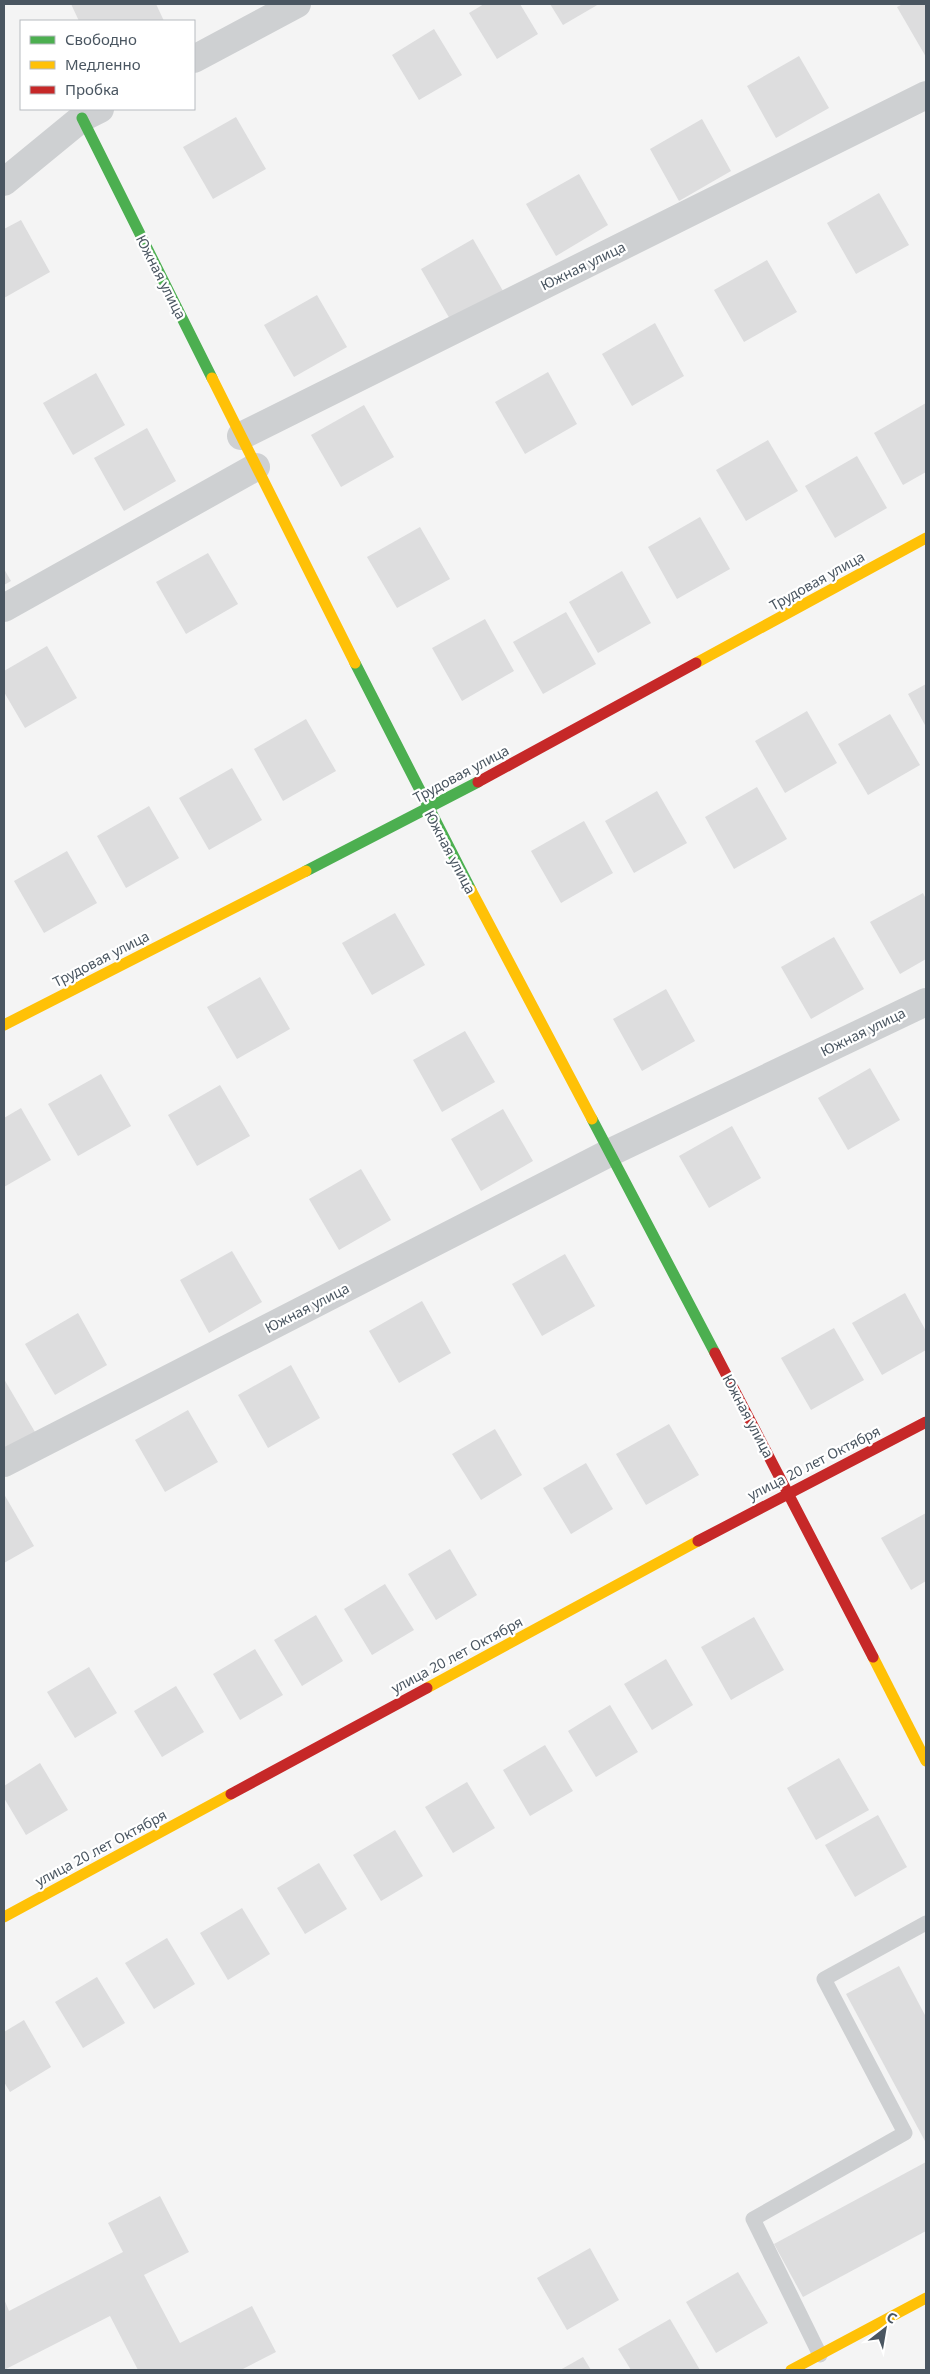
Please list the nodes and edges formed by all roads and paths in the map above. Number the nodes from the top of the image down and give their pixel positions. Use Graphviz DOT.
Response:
graph roads {
  1 [pos="297,4"];
  2 [pos="195,58"];
  3 [pos="926,95"];
  4 [pos="91,114"];
  5 [pos="4,182"];
  6 [pos="241,436"];
  7 [pos="256,467"];
  8 [pos="926,538"];
  9 [pos="4,608"];
  10 [pos="428,809"];
  11 [pos="926,1002"];
  12 [pos="4,1025"];
  13 [pos="610,1153"];
  14 [pos="926,1422"];
  15 [pos="4,1463"];
  16 [pos="788,1492"];
  17 [pos="926,1761"];
  18 [pos="4,1917"];
  19 [pos="926,1923"];
  20 [pos="926,2298"];
  21 [pos="820,2355"];
  22 [pos="791,2370"];
  1 -- 2 [label="street"];
  3 -- 6 [label="street, Южная улица"];
  4 -- 5 [label="street"];
  4 -- 6 [label="main road, Южная улица"];
  6 -- 7 [label="main road, Южная улица"];
  7 -- 9 [label="street"];
  7 -- 10 [label="main road, Южная улица"];
  8 -- 10 [label="main road, Трудовая улица"];
  10 -- 12 [label="main road, Трудовая улица"];
  10 -- 13 [label="main road, Южная улица"];
  11 -- 13 [label="street, Южная улица"];
  13 -- 15 [label="street, Южная улица"];
  13 -- 16 [label="main road, Южная улица"];
  14 -- 16 [label="main road, улица 20 лет Октября"];
  16 -- 17 [label="main road, Южная улица"];
  16 -- 18 [label="main road, улица 20 лет Октября"];
  19 -- 21 [label="lane"];
  20 -- 21 [label="main road"];
  21 -- 22 [label="main road"];
}
